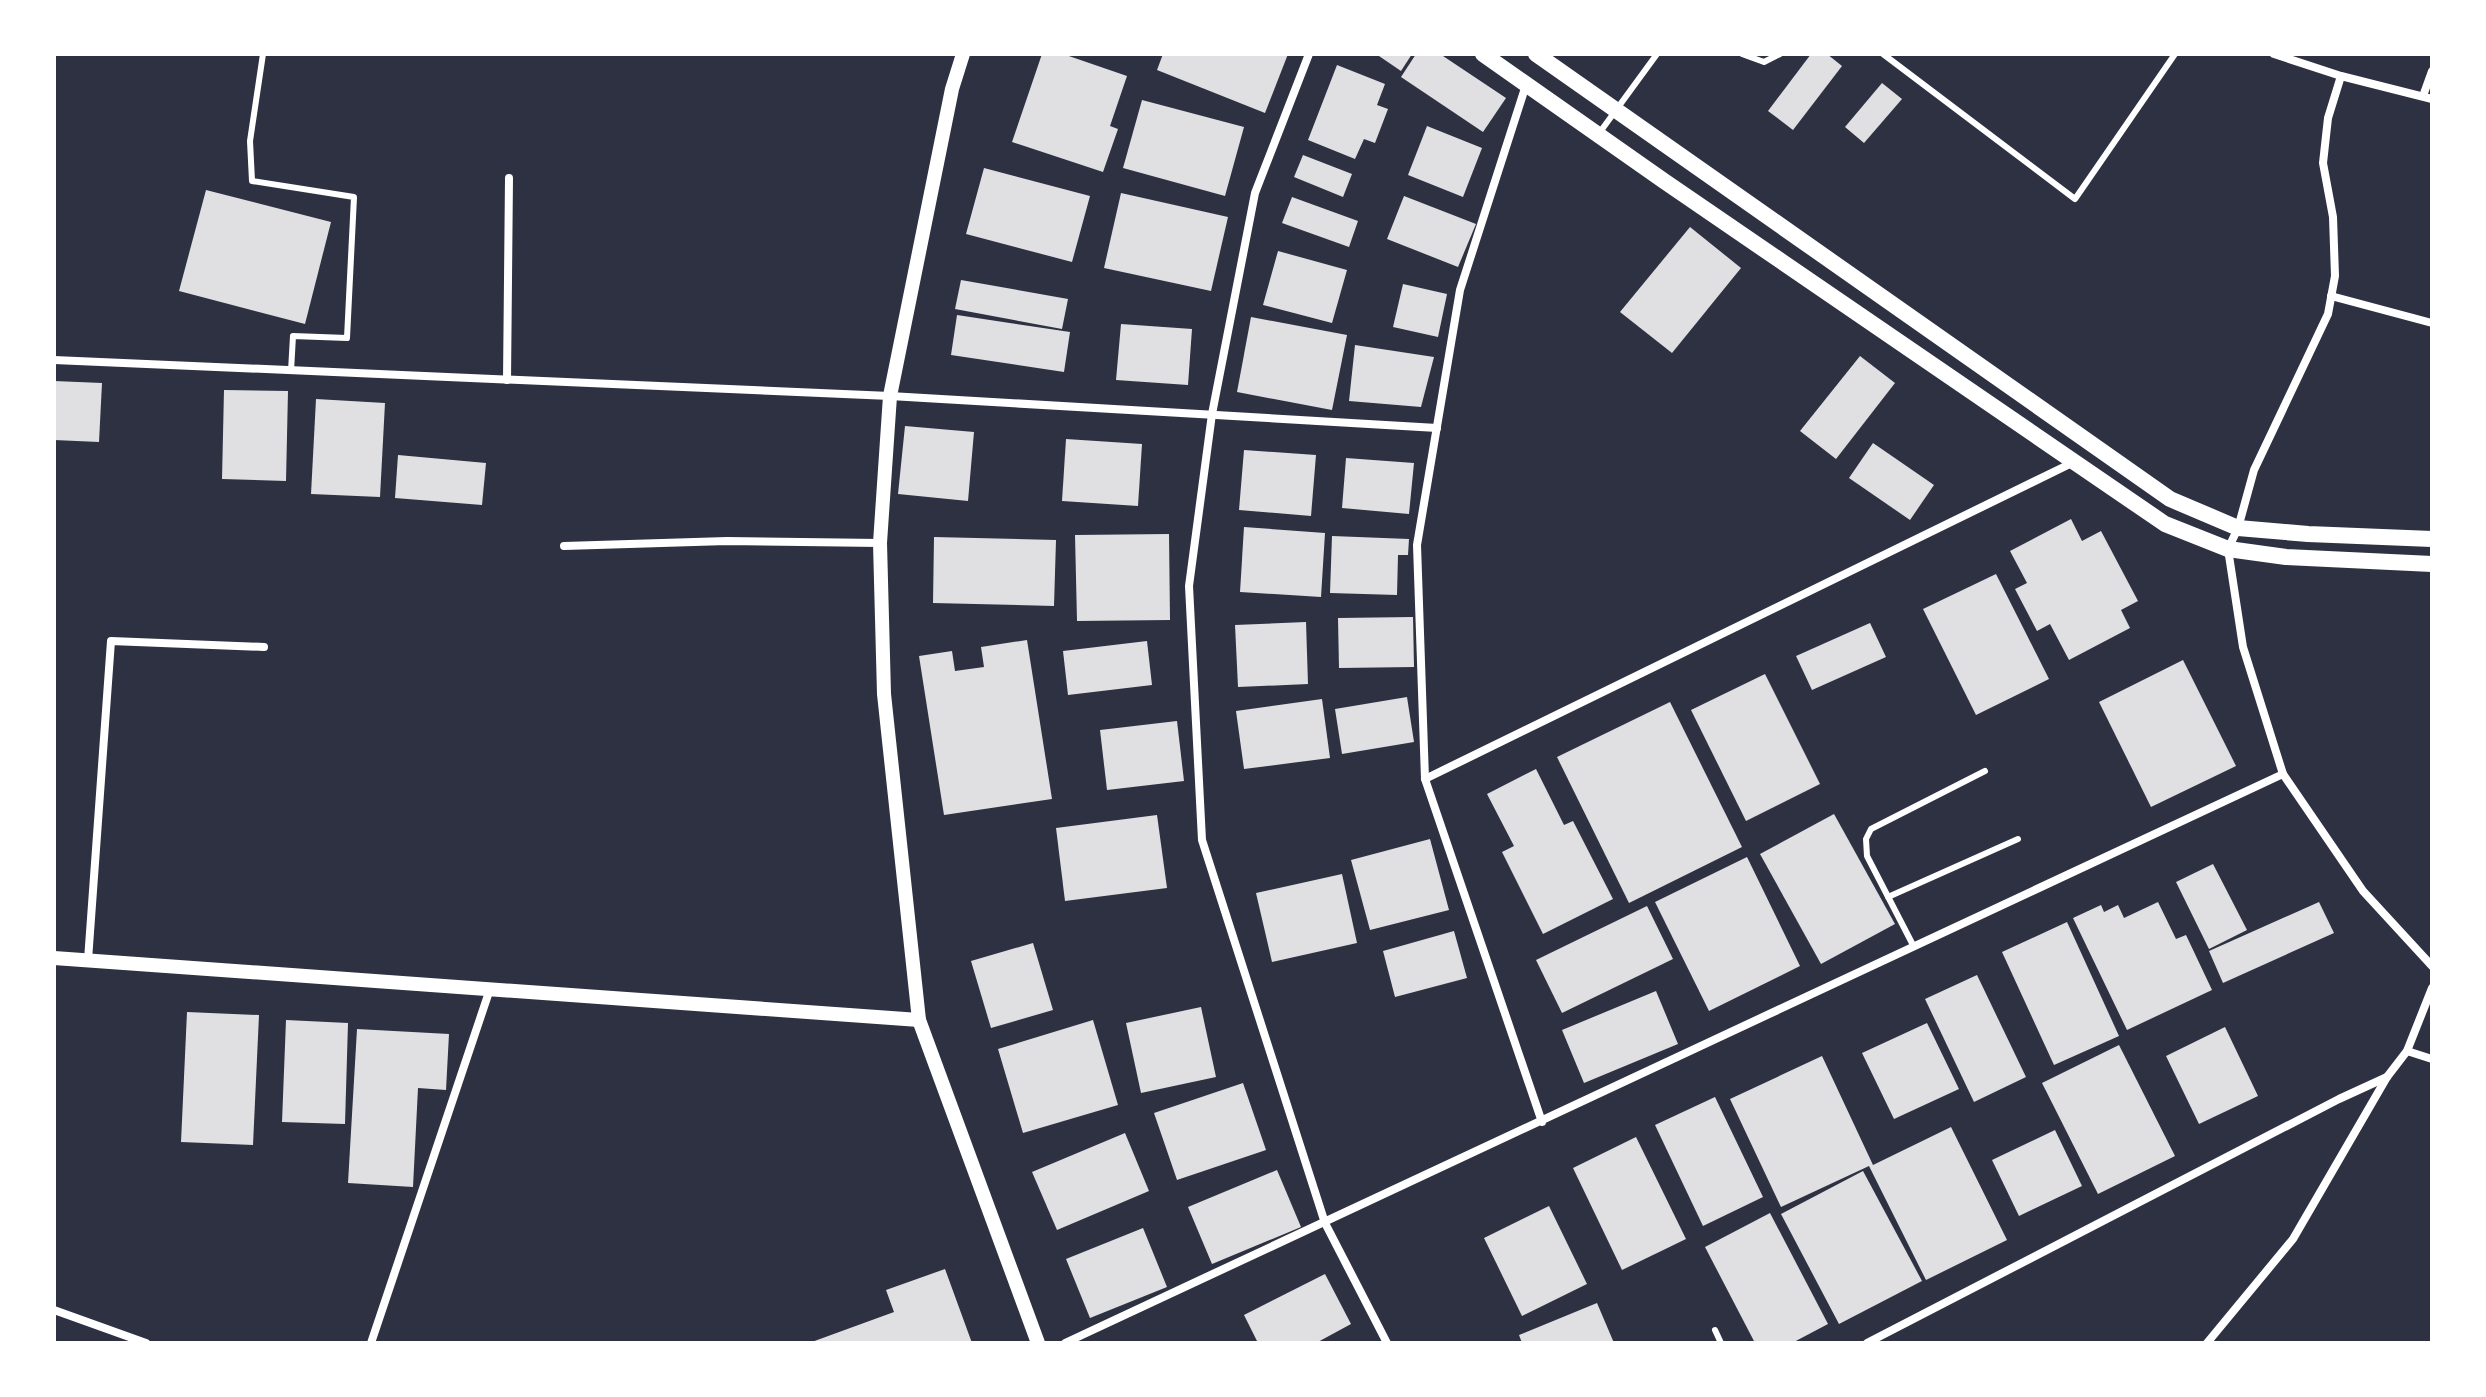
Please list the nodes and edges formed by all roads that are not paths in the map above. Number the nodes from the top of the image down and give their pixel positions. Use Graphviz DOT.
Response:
graph roads {
  1 [pos="263,54"];
  2 [pos="963,54"];
  3 [pos="1309,54"];
  4 [pos="1483,54"];
  5 [pos="1536,54"];
  6 [pos="1657,54"];
  7 [pos="1742,54"];
  8 [pos="1780,54"];
  9 [pos="1883,54"];
  10 [pos="2175,54"];
  11 [pos="2274,54"];
  12 [pos="2432,71"];
  13 [pos="2341,76"];
  14 [pos="1526,85"];
  15 [pos="2428,98"];
  16 [pos="1615,111"];
  17 [pos="1598,135"];
  18 [pos="509,178"];
  19 [pos="2331,296"];
  20 [pos="2432,323"];
  21 [pos="54,360"];
  22 [pos="291,371"];
  23 [pos="507,380"];
  24 [pos="890,396"];
  25 [pos="1212,414"];
  26 [pos="1437,428"];
  27 [pos="2074,462"];
  28 [pos="2238,528"];
  29 [pos="2432,539"];
  30 [pos="880,543"];
  31 [pos="564,546"];
  32 [pos="2228,549"];
  33 [pos="2432,564"];
  34 [pos="264,647"];
  35 [pos="1985,771"];
  36 [pos="2283,774"];
  37 [pos="1425,779"];
  38 [pos="2018,839"];
  39 [pos="1888,897"];
  40 [pos="1914,947"];
  41 [pos="54,958"];
  42 [pos="88,960"];
  43 [pos="2432,966"];
  44 [pos="2432,988"];
  45 [pos="490,989"];
  46 [pos="919,1020"];
  47 [pos="2407,1051"];
  48 [pos="2432,1059"];
  49 [pos="2387,1077"];
  50 [pos="1542,1122"];
  51 [pos="1325,1223"];
  52 [pos="54,1310"];
  53 [pos="1715,1330"];
  54 [pos="146,1343"];
  55 [pos="371,1343"];
  56 [pos="1038,1343"];
  57 [pos="1065,1343"];
  58 [pos="1387,1343"];
  59 [pos="1721,1343"];
  60 [pos="1867,1343"];
  61 [pos="2207,1343"];
  1 -- 22 [label="lane"];
  2 -- 24 [label="street"];
  3 -- 25 [label="street"];
  4 -- 14 [label="main road"];
  5 -- 16 [label="main road"];
  6 -- 16 [label="lane"];
  7 -- 8 [label="lane"];
  9 -- 10 [label="lane"];
  11 -- 13 [label="street"];
  12 -- 15 [label="street"];
  13 -- 15 [label="street"];
  13 -- 19 [label="street"];
  14 -- 17 [label="main road"];
  14 -- 26 [label="street"];
  16 -- 17 [label="lane"];
  16 -- 28 [label="main road"];
  17 -- 27 [label="main road"];
  18 -- 23 [label="street"];
  19 -- 20 [label="street"];
  19 -- 28 [label="street"];
  21 -- 22 [label="street"];
  22 -- 23 [label="street"];
  23 -- 24 [label="street"];
  24 -- 25 [label="street"];
  24 -- 30 [label="street"];
  25 -- 26 [label="street"];
  25 -- 51 [label="street"];
  26 -- 37 [label="street"];
  27 -- 32 [label="main road"];
  27 -- 37 [label="street"];
  28 -- 29 [label="main road"];
  28 -- 32 [label="street"];
  30 -- 31 [label="street"];
  30 -- 46 [label="street"];
  32 -- 33 [label="main road"];
  32 -- 36 [label="street"];
  34 -- 42 [label="street"];
  35 -- 39 [label="lane"];
  36 -- 40 [label="street"];
  36 -- 43 [label="street"];
  37 -- 50 [label="street"];
  38 -- 39 [label="lane"];
  39 -- 40 [label="lane"];
  40 -- 50 [label="street"];
  41 -- 42 [label="street"];
  42 -- 45 [label="street"];
  44 -- 47 [label="street"];
  45 -- 46 [label="street"];
  45 -- 55 [label="street"];
  46 -- 56 [label="street"];
  47 -- 48 [label="street"];
  47 -- 49 [label="street"];
  49 -- 60 [label="street"];
  49 -- 61 [label="street"];
  50 -- 51 [label="street"];
  51 -- 57 [label="street"];
  51 -- 58 [label="street"];
  52 -- 54 [label="street"];
  53 -- 59 [label="lane"];
}
